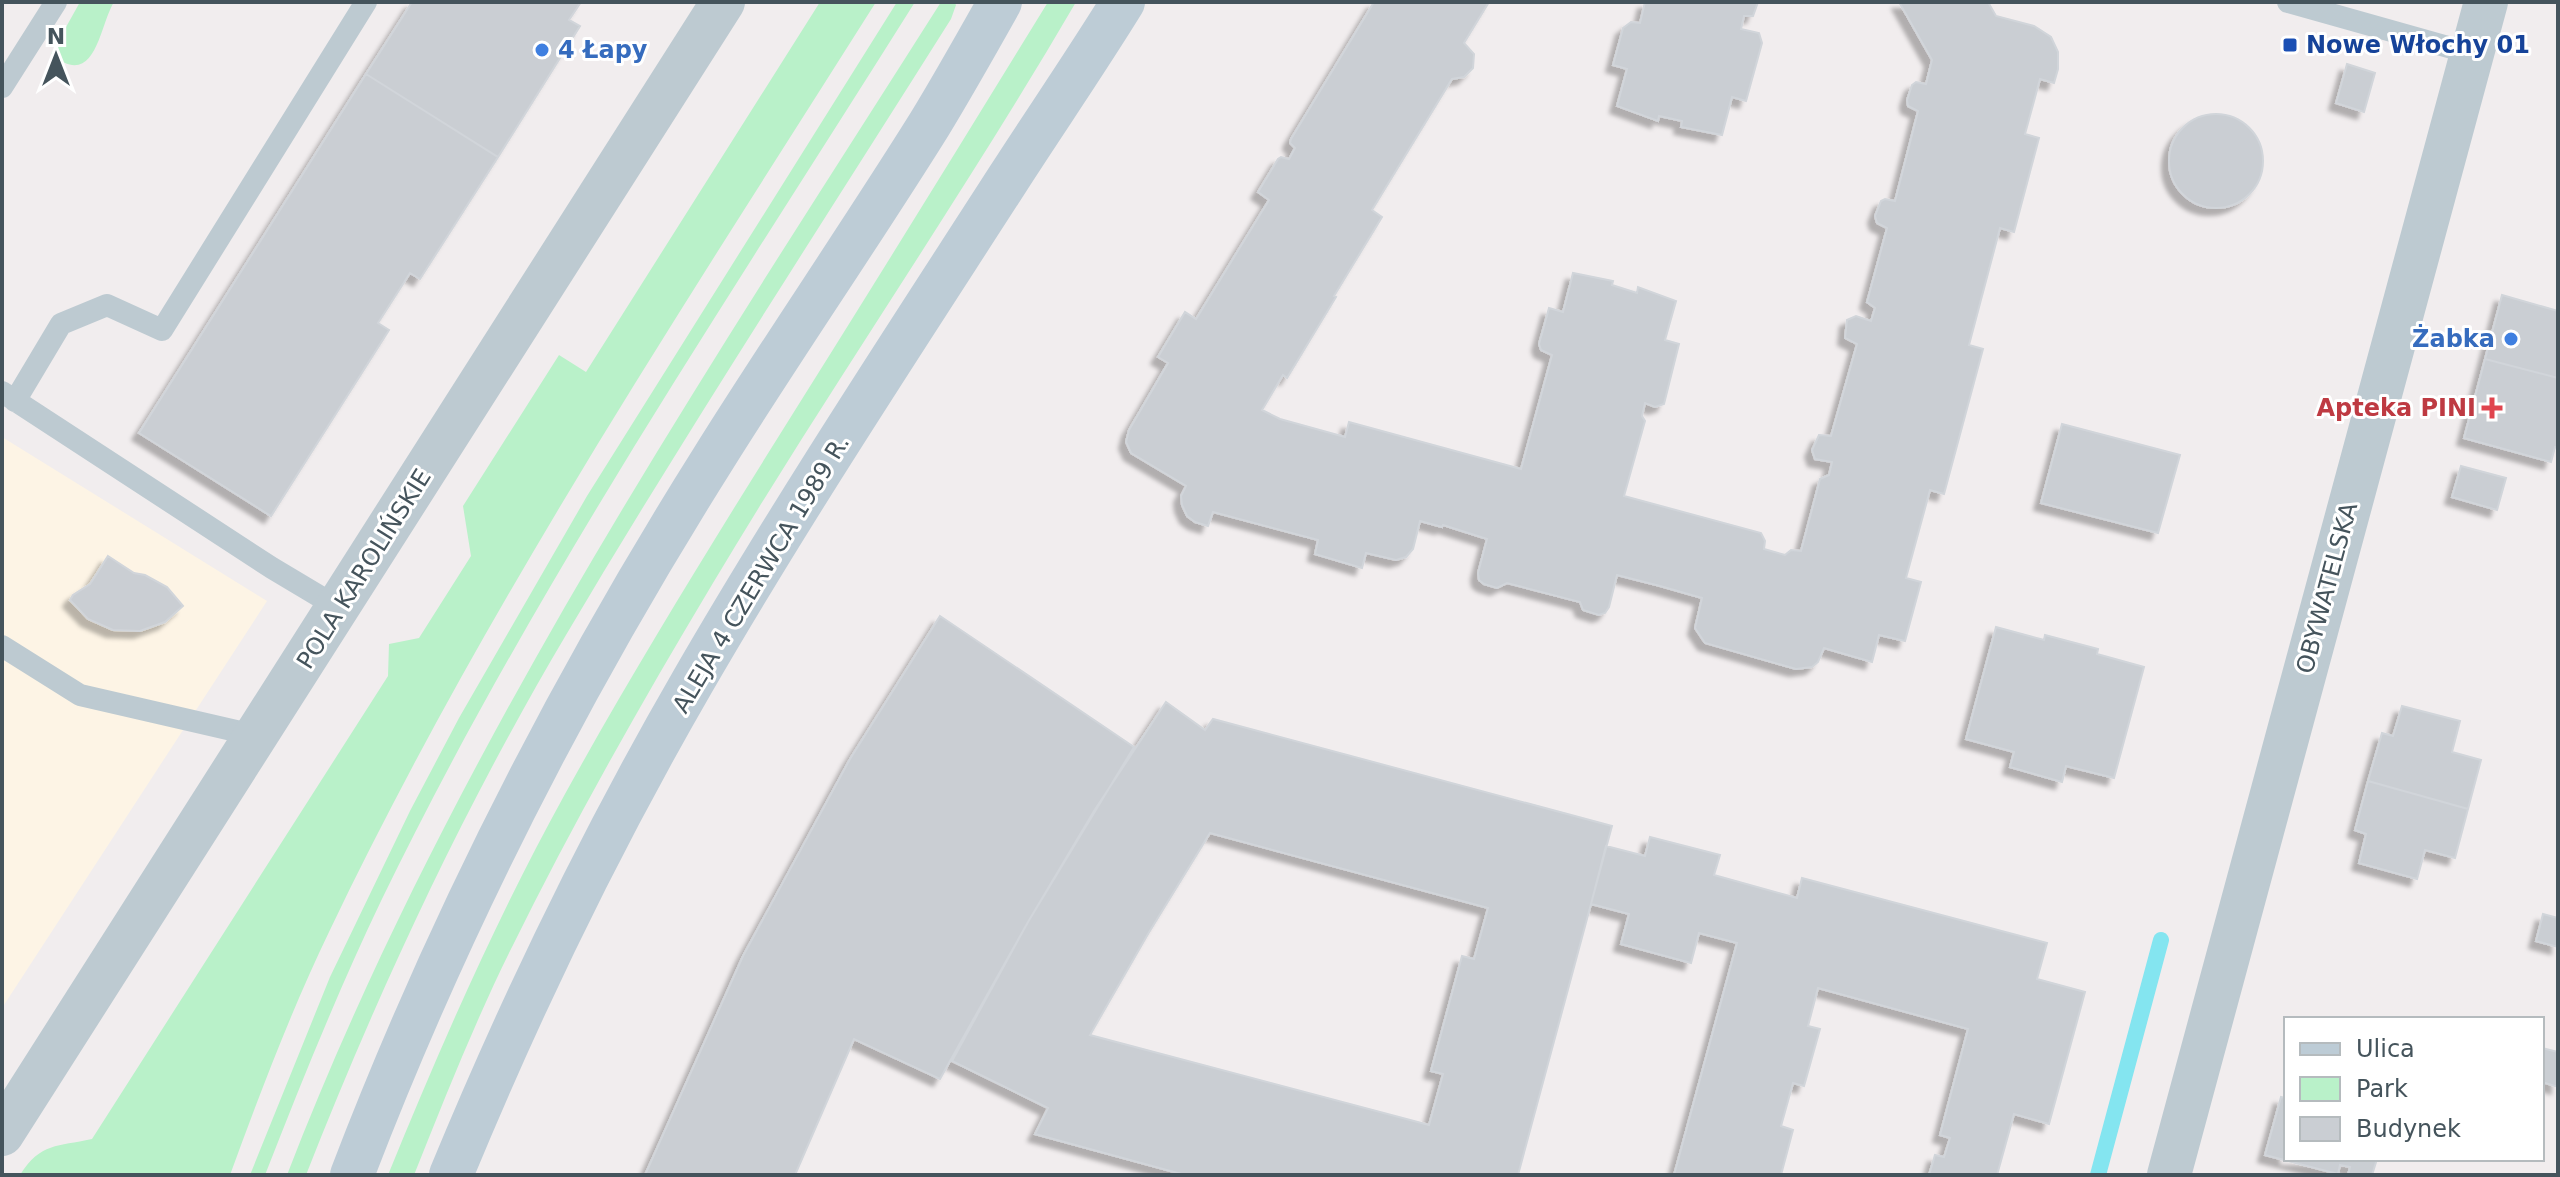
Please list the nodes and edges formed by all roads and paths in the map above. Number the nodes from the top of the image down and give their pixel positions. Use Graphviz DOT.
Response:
graph roads {
  1 [pos="56,2"];
  2 [pos="366,2"];
  3 [pos="723,2"];
  4 [pos="1000,2"];
  5 [pos="1123,2"];
  6 [pos="2288,2"];
  7 [pos="2486,2"];
  8 [pos="2473,54"];
  9 [pos="2,87"];
  10 [pos="9,397"];
  11 [pos="339,608"];
  12 [pos="2,646"];
  13 [pos="258,736"];
  14 [pos="2,1134"];
  15 [pos="352,1175"];
  16 [pos="451,1175"];
  17 [pos="2169,1175"];
  1 -- 9 [label="lane"];
  2 -- 10 [label="lane"];
  3 -- 11 [label="street, POLA KAROLIŃSKIE"];
  4 -- 15 [label="main road"];
  5 -- 16 [label="main road, ALEJA 4 CZERWCA 1989 R."];
  6 -- 8 [label="lane"];
  7 -- 8 [label="street, OBYWATELSKA"];
  8 -- 17 [label="street, OBYWATELSKA"];
  10 -- 11 [label="lane"];
  11 -- 13 [label="street, POLA KAROLIŃSKIE"];
  12 -- 13 [label="lane"];
  13 -- 14 [label="street, POLA KAROLIŃSKIE"];
}
